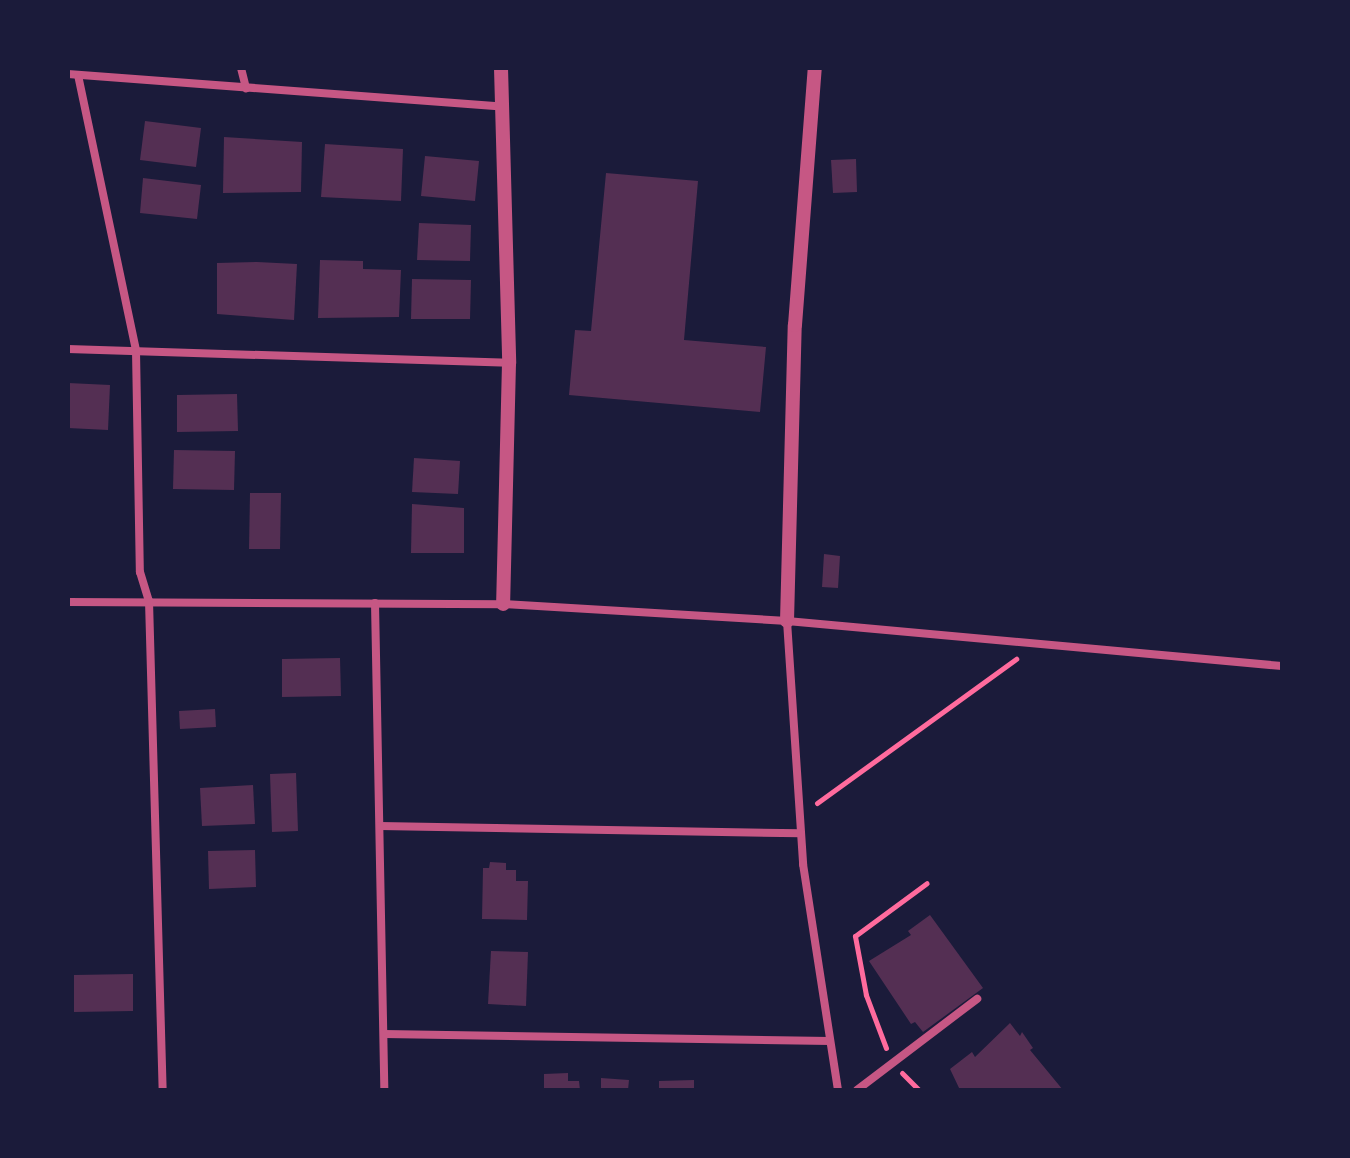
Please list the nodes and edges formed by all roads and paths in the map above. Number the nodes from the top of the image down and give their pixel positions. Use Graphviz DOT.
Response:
graph roads {
  1 [pos="241,68"];
  2 [pos="501,68"];
  3 [pos="815,68"];
  4 [pos="68,74"];
  5 [pos="78,75"];
  6 [pos="246,88"];
  7 [pos="505,107"];
  8 [pos="68,349"];
  9 [pos="136,351"];
  10 [pos="509,363"];
  11 [pos="149,601"];
  12 [pos="68,602"];
  13 [pos="375,603"];
  14 [pos="503,604"];
  15 [pos="787,621"];
  16 [pos="1037,644"];
  17 [pos="1282,666"];
  18 [pos="799,815"];
  19 [pos="380,826"];
  20 [pos="801,833"];
  21 [pos="927,883"];
  22 [pos="977,999"];
  23 [pos="384,1034"];
  24 [pos="830,1041"];
  25 [pos="892,1064"];
  26 [pos="163,1090"];
  27 [pos="384,1090"];
  28 [pos="838,1090"];
  29 [pos="857,1090"];
  30 [pos="919,1090"];
  1 -- 6 [label="street"];
  2 -- 7 [label="street"];
  3 -- 15 [label="street"];
  4 -- 5 [label="street"];
  5 -- 6 [label="street"];
  5 -- 9 [label="street"];
  6 -- 7 [label="street"];
  7 -- 10 [label="street"];
  8 -- 9 [label="street"];
  9 -- 10 [label="street"];
  9 -- 11 [label="street"];
  10 -- 14 [label="street"];
  11 -- 12 [label="street"];
  11 -- 13 [label="street"];
  11 -- 26 [label="street"];
  13 -- 14 [label="street"];
  13 -- 19 [label="street"];
  14 -- 15 [label="street"];
  15 -- 16 [label="street"];
  15 -- 18 [label="street"];
  16 -- 17 [label="street"];
  16 -- 18 [label="path"];
  18 -- 20 [label="street"];
  19 -- 20 [label="street"];
  19 -- 23 [label="street"];
  20 -- 24 [label="street"];
  21 -- 25 [label="path"];
  22 -- 25 [label="street"];
  23 -- 24 [label="street"];
  23 -- 27 [label="street"];
  24 -- 28 [label="street"];
  25 -- 29 [label="street"];
  25 -- 30 [label="path"];
}
